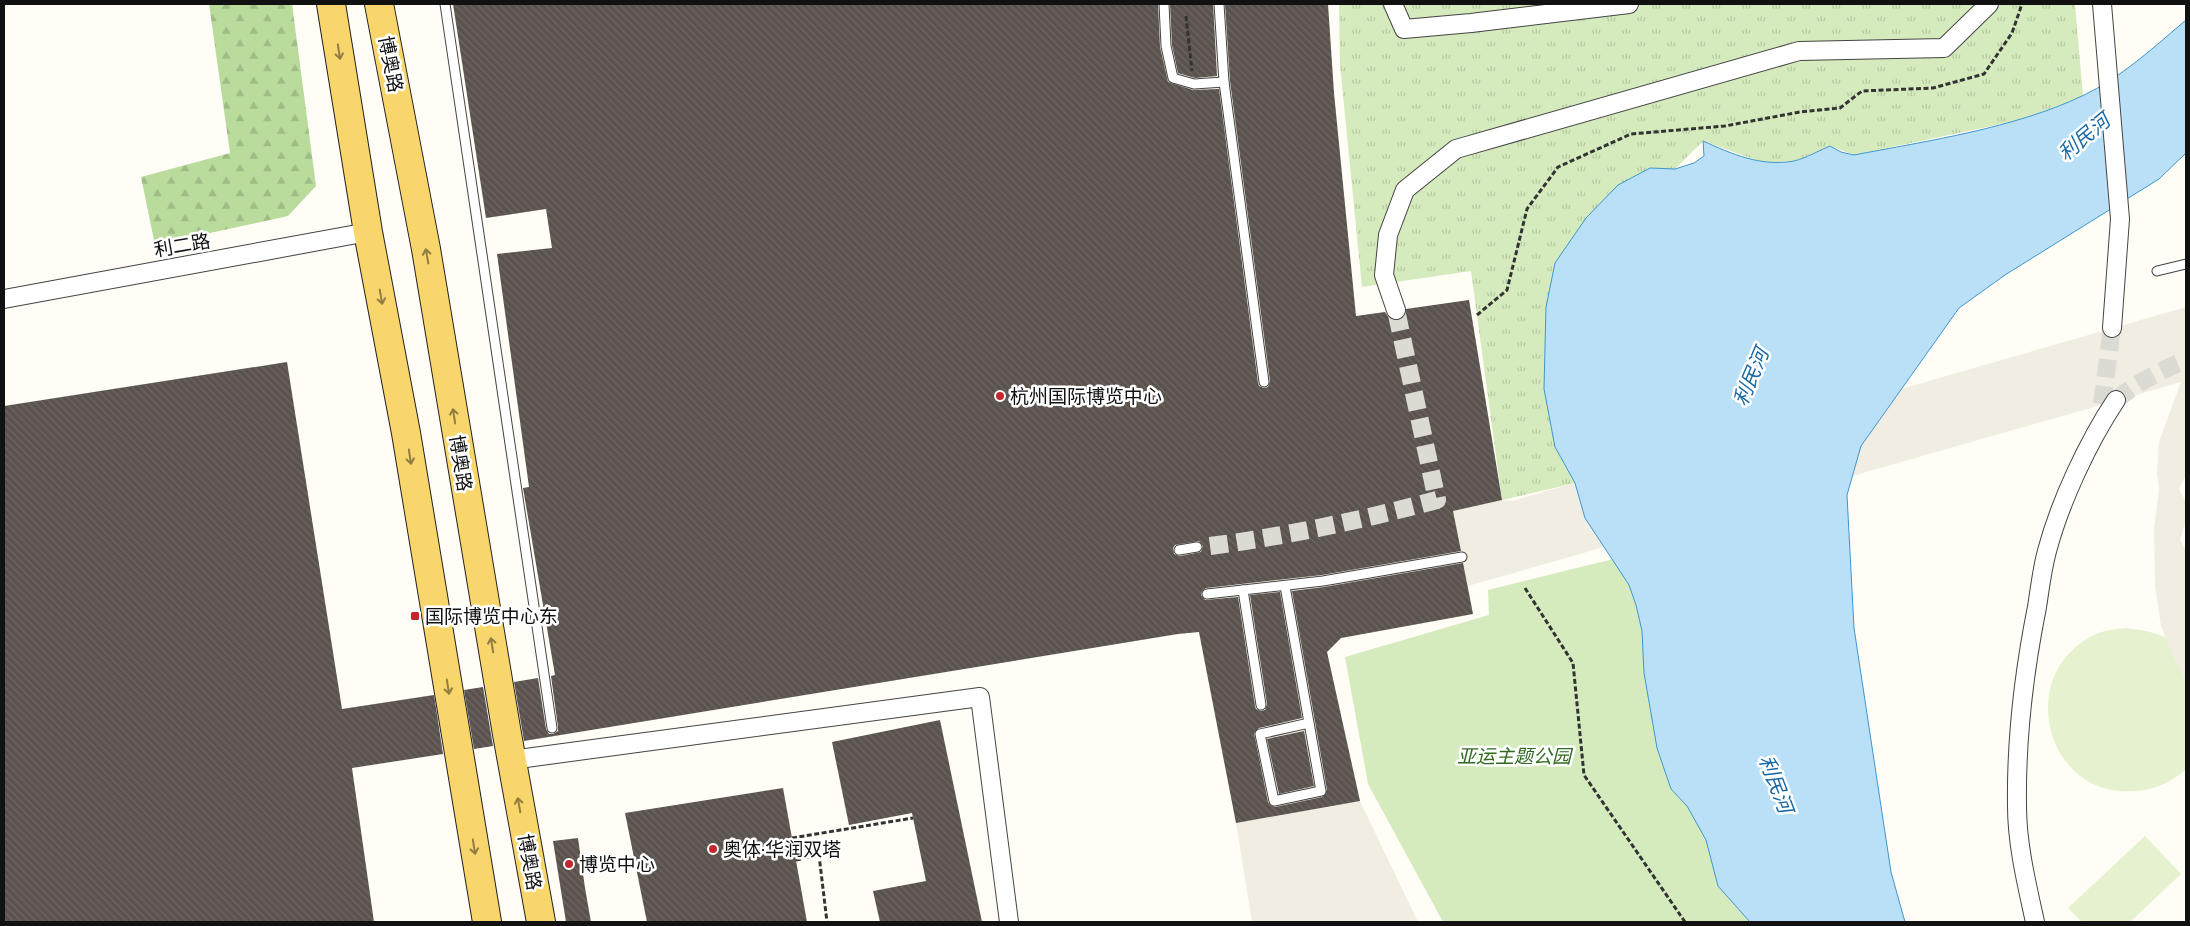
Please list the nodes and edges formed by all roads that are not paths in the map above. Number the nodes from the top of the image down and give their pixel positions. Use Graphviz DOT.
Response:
graph roads {
  1 [pos="331,4"];
  2 [pos="379,4"];
  3 [pos="445,4"];
  4 [pos="1164,4"];
  5 [pos="1219,4"];
  6 [pos="1393,4"];
  7 [pos="1629,4"];
  8 [pos="1989,4"];
  9 [pos="2102,4"];
  10 [pos="1224,82"];
  11 [pos="368,232"];
  12 [pos="2186,264"];
  13 [pos="2157,271"];
  14 [pos="4,299"];
  15 [pos="1396,310"];
  16 [pos="2112,328"];
  17 [pos="1264,382"];
  18 [pos="2109,402"];
  19 [pos="1197,547"];
  20 [pos="1178,550"];
  21 [pos="1462,557"];
  22 [pos="1285,586"];
  23 [pos="1243,590"];
  24 [pos="1207,594"];
  25 [pos="1262,705"];
  26 [pos="1309,723"];
  27 [pos="552,728"];
  28 [pos="512,760"];
  29 [pos="487,922"];
  30 [pos="541,922"];
  31 [pos="1009,922"];
  32 [pos="2035,922"];
  1 -- 11 [label="main road, one-way"];
  28 -- 2 [label="main road, 博奥路, one-way"];
  3 -- 27 [label="lane"];
  4 -- 10 [label="lane"];
  5 -- 10 [label="lane"];
  6 -- 7 [label="street"];
  8 -- 15 [label="street"];
  9 -- 16 [label="street"];
  10 -- 17 [label="lane"];
  11 -- 14 [label="street, 利二路"];
  11 -- 29 [label="main road, one-way"];
  12 -- 13 [label="lane"];
  18 -- 32 [label="street"];
  19 -- 20 [label="lane"];
  21 -- 22 [label="lane"];
  22 -- 23 [label="lane"];
  22 -- 26 [label="lane"];
  23 -- 24 [label="lane"];
  23 -- 25 [label="lane"];
  26 -- 26 [label="lane"];
  30 -- 28 [label="main road, 博奥路, one-way"];
  28 -- 31 [label="street"];
}
